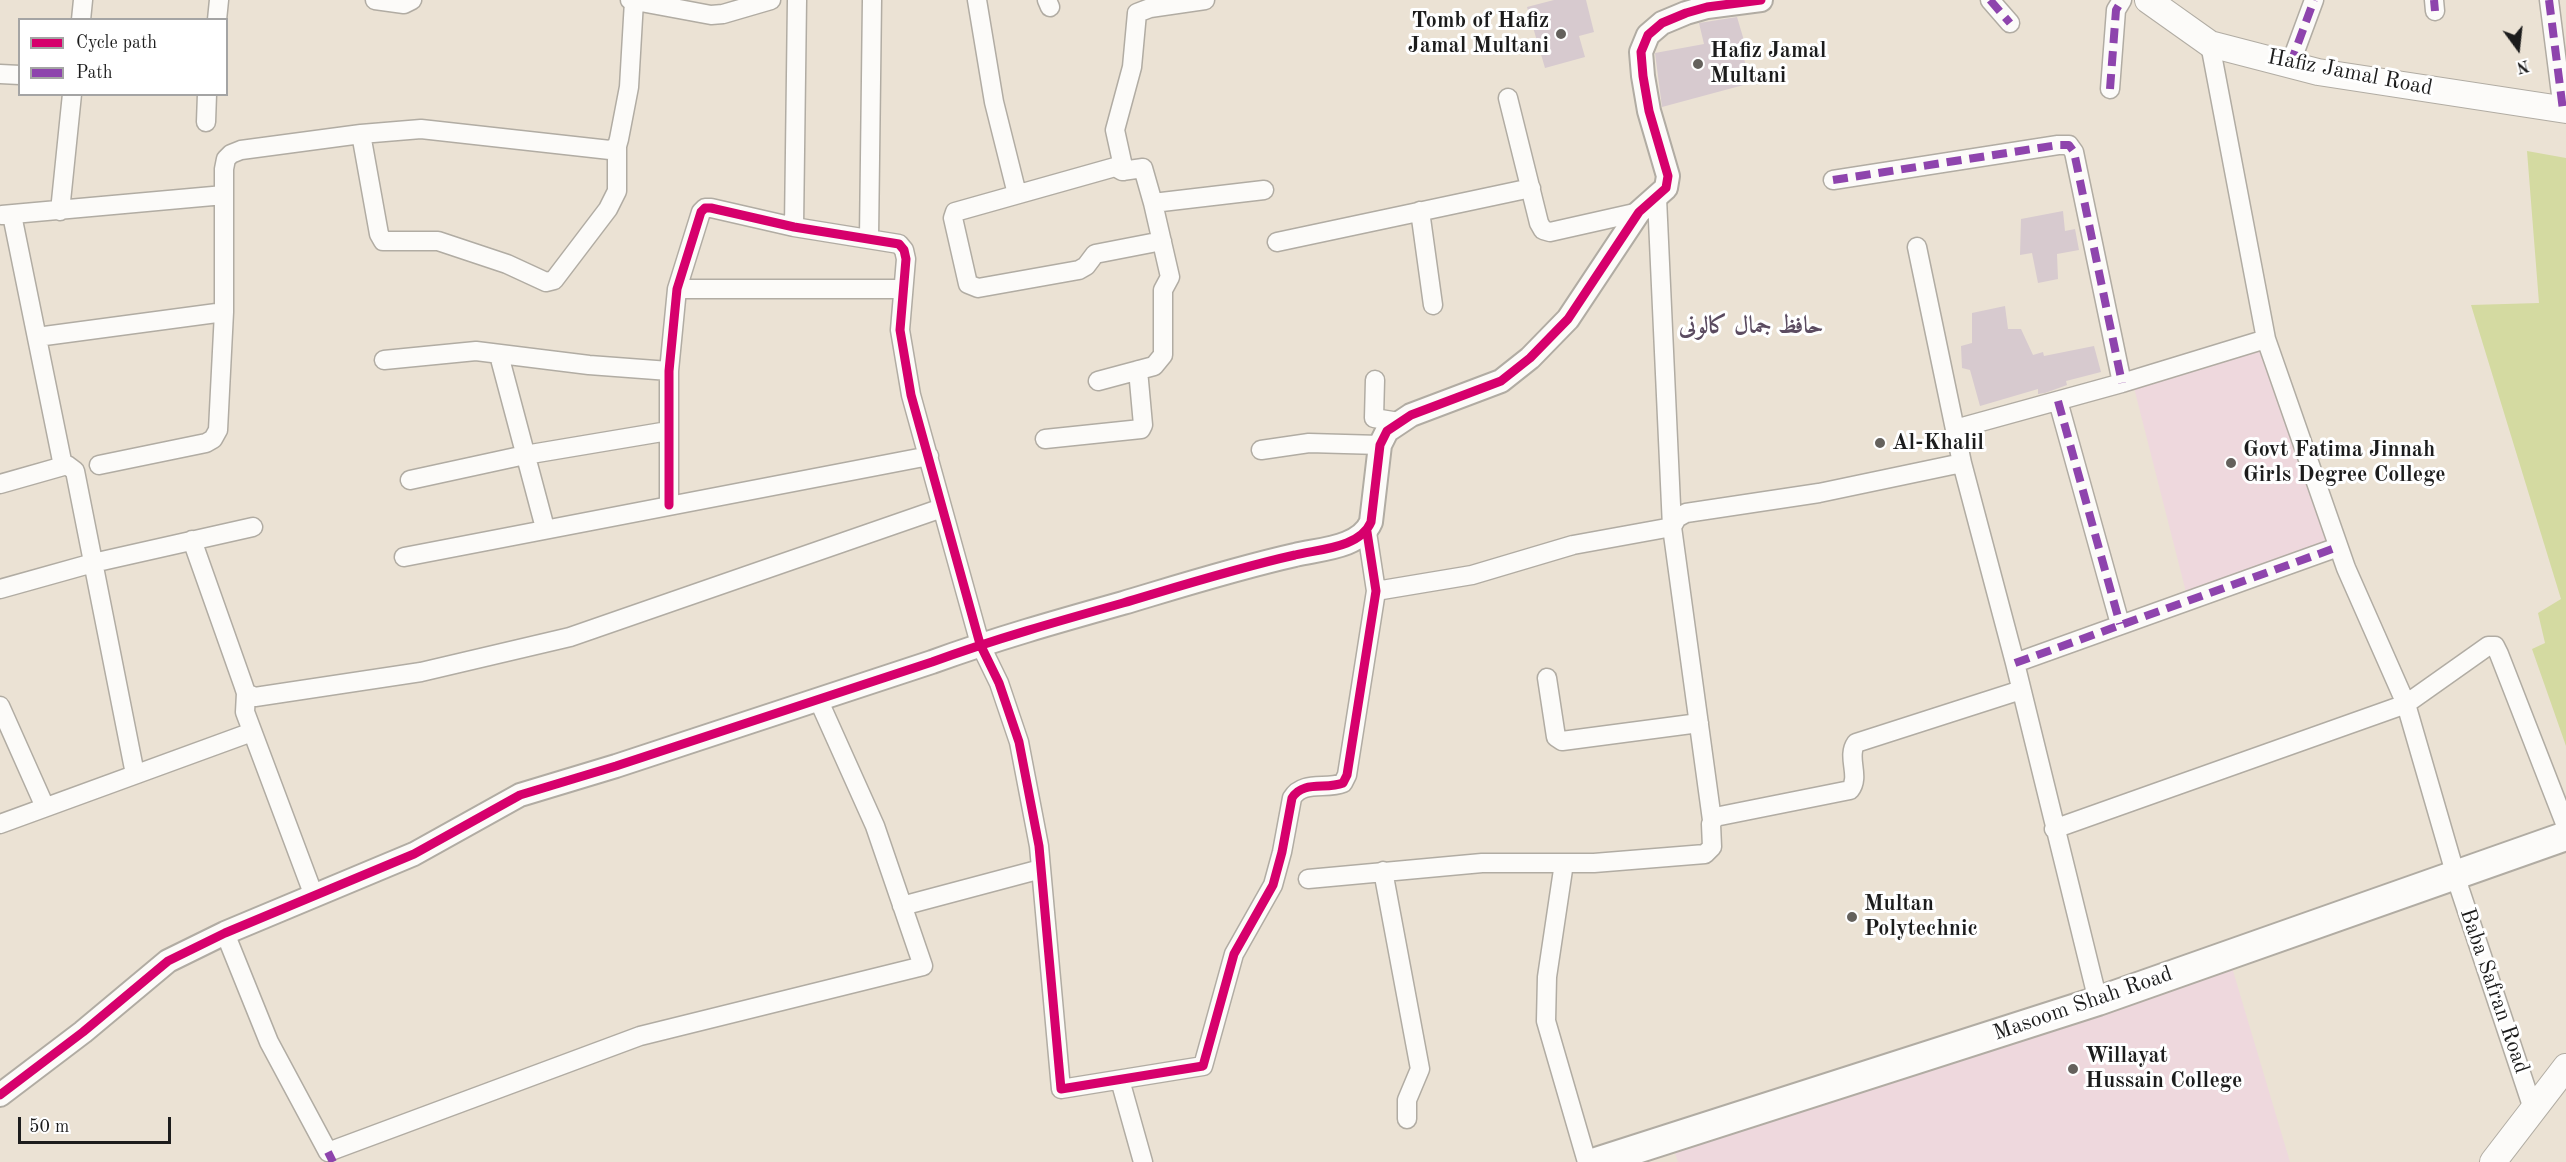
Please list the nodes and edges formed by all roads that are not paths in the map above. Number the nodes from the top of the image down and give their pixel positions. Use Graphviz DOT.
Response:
graph roads {
  1 [pos="83,0"];
  2 [pos="219,0"];
  3 [pos="375,0"];
  4 [pos="412,0"];
  5 [pos="632,0"];
  6 [pos="771,0"];
  7 [pos="797,0"];
  8 [pos="872,0"];
  9 [pos="977,0"];
  10 [pos="1205,0"];
  11 [pos="1761,0"];
  12 [pos="1990,0"];
  13 [pos="2122,0"];
  14 [pos="2148,0"];
  15 [pos="2314,0"];
  16 [pos="2549,0"];
  17 [pos="81,18"];
  18 [pos="217,18"];
  19 [pos="2010,23"];
  20 [pos="2210,44"];
  21 [pos="2290,64"];
  22 [pos="0,74"];
  23 [pos="18,75"];
  24 [pos="2110,89"];
  25 [pos="72,96"];
  26 [pos="207,96"];
  27 [pos="1508,99"];
  28 [pos="2565,110"];
  29 [pos="206,122"];
  30 [pos="361,134"];
  31 [pos="617,146"];
  32 [pos="1124,171"];
  33 [pos="1833,180"];
  34 [pos="1531,188"];
  35 [pos="1264,190"];
  36 [pos="1017,194"];
  37 [pos="224,195"];
  38 [pos="1657,198"];
  39 [pos="1153,203"];
  40 [pos="60,211"];
  41 [pos="1420,211"];
  42 [pos="1639,213"];
  43 [pos="6,215"];
  44 [pos="794,227"];
  45 [pos="870,238"];
  46 [pos="1162,241"];
  47 [pos="1277,242"];
  48 [pos="1917,247"];
  49 [pos="677,289"];
  50 [pos="903,289"];
  51 [pos="1433,305"];
  52 [pos="224,312"];
  53 [pos="37,337"];
  54 [pos="2266,339"];
  55 [pos="499,355"];
  56 [pos="384,360"];
  57 [pos="1138,370"];
  58 [pos="669,371"];
  59 [pos="1375,380"];
  60 [pos="1098,381"];
  61 [pos="2122,383"];
  62 [pos="2058,401"];
  63 [pos="1399,422"];
  64 [pos="1954,429"];
  65 [pos="668,430"];
  66 [pos="1045,440"];
  67 [pos="1380,445"];
  68 [pos="1261,450"];
  69 [pos="525,455"];
  70 [pos="929,456"];
  71 [pos="1962,463"];
  72 [pos="99,465"];
  73 [pos="63,466"];
  74 [pos="410,480"];
  75 [pos="0,484"];
  76 [pos="669,505"];
  77 [pos="942,508"];
  78 [pos="253,527"];
  79 [pos="1672,527"];
  80 [pos="545,528"];
  81 [pos="1367,532"];
  82 [pos="192,540"];
  83 [pos="2338,547"];
  84 [pos="404,557"];
  85 [pos="93,563"];
  86 [pos="0,589"];
  87 [pos="1376,591"];
  88 [pos="2120,624"];
  89 [pos="980,644"];
  90 [pos="2015,663"];
  91 [pos="1547,678"];
  92 [pos="2021,690"];
  93 [pos="246,693"];
  94 [pos="818,699"];
  95 [pos="2406,704"];
  96 [pos="0,706"];
  97 [pos="1699,723"];
  98 [pos="252,732"];
  99 [pos="135,774"];
  100 [pos="45,807"];
  101 [pos="1712,820"];
  102 [pos="0,824"];
  103 [pos="2566,826"];
  104 [pos="2054,829"];
  105 [pos="2566,836"];
  106 [pos="1564,863"];
  107 [pos="1041,869"];
  108 [pos="1383,872"];
  109 [pos="2456,873"];
  110 [pos="1308,879"];
  111 [pos="314,896"];
  112 [pos="902,906"];
  113 [pos="225,933"];
  114 [pos="2098,1001"];
  115 [pos="2566,1067"];
  116 [pos="1120,1080"];
  117 [pos="0,1095"];
  118 [pos="2533,1109"];
  119 [pos="1407,1119"];
  120 [pos="331,1157"];
  121 [pos="1143,1162"];
  122 [pos="1587,1162"];
  123 [pos="1596,1162"];
  124 [pos="2493,1162"];
  1 -- 17 [label="street"];
  2 -- 18 [label="street"];
  3 -- 4 [label="street"];
  5 -- 6 [label="street"];
  5 -- 31 [label="street"];
  7 -- 44 [label="street"];
  8 -- 45 [label="street"];
  9 -- 36 [label="street"];
  10 -- 32 [label="street"];
  11 -- 38 [label="street"];
  12 -- 19 [label="street"];
  13 -- 24 [label="street"];
  14 -- 20 [label="main road, Hafiz Jamal Road"];
  15 -- 21 [label="street"];
  16 -- 28 [label="street"];
  20 -- 21 [label="main road, Hafiz Jamal Road"];
  20 -- 54 [label="street, Baba Safran Road"];
  21 -- 28 [label="main road, Hafiz Jamal Road"];
  22 -- 23 [label="street"];
  25 -- 40 [label="street"];
  26 -- 29 [label="street"];
  27 -- 34 [label="street"];
  30 -- 31 [label="street"];
  30 -- 31 [label="street"];
  30 -- 37 [label="street"];
  32 -- 36 [label="street"];
  32 -- 39 [label="street"];
  33 -- 61 [label="street"];
  34 -- 41 [label="street"];
  34 -- 42 [label="street"];
  35 -- 39 [label="street"];
  36 -- 46 [label="street"];
  37 -- 40 [label="street"];
  37 -- 52 [label="street"];
  38 -- 42 [label="street"];
  38 -- 79 [label="street"];
  39 -- 46 [label="street"];
  40 -- 43 [label="street"];
  41 -- 47 [label="street"];
  41 -- 51 [label="street"];
  42 -- 63 [label="street"];
  43 -- 53 [label="street"];
  44 -- 45 [label="street"];
  44 -- 49 [label="street"];
  45 -- 50 [label="street"];
  46 -- 57 [label="street"];
  48 -- 64 [label="street"];
  49 -- 50 [label="street"];
  49 -- 58 [label="street"];
  50 -- 70 [label="street"];
  52 -- 53 [label="street"];
  52 -- 72 [label="street"];
  53 -- 73 [label="street"];
  54 -- 61 [label="street"];
  54 -- 83 [label="street, Baba Safran Road"];
  55 -- 56 [label="street"];
  55 -- 58 [label="street"];
  55 -- 69 [label="street"];
  57 -- 60 [label="street"];
  57 -- 66 [label="street"];
  58 -- 65 [label="street"];
  59 -- 63 [label="street"];
  61 -- 62 [label="street"];
  62 -- 64 [label="street"];
  62 -- 88 [label="street"];
  63 -- 67 [label="street"];
  64 -- 71 [label="street"];
  65 -- 69 [label="street"];
  65 -- 76 [label="street"];
  67 -- 68 [label="street"];
  67 -- 81 [label="street"];
  69 -- 74 [label="street"];
  69 -- 80 [label="street"];
  70 -- 76 [label="street"];
  70 -- 77 [label="street"];
  71 -- 79 [label="street"];
  71 -- 90 [label="street"];
  73 -- 75 [label="street"];
  73 -- 85 [label="street"];
  76 -- 80 [label="street"];
  77 -- 89 [label="street"];
  77 -- 93 [label="street"];
  78 -- 82 [label="street"];
  79 -- 87 [label="street"];
  79 -- 97 [label="street"];
  80 -- 84 [label="street"];
  81 -- 87 [label="street"];
  81 -- 89 [label="street"];
  82 -- 85 [label="street"];
  82 -- 93 [label="street"];
  83 -- 88 [label="street"];
  83 -- 95 [label="street, Baba Safran Road"];
  85 -- 86 [label="street"];
  85 -- 99 [label="street"];
  87 -- 116 [label="street"];
  88 -- 90 [label="street"];
  89 -- 94 [label="street"];
  89 -- 107 [label="street"];
  90 -- 92 [label="street"];
  91 -- 97 [label="street"];
  92 -- 101 [label="street"];
  92 -- 104 [label="street"];
  93 -- 98 [label="street"];
  94 -- 111 [label="street"];
  94 -- 112 [label="street"];
  95 -- 103 [label="street"];
  95 -- 104 [label="street"];
  95 -- 109 [label="street, Baba Safran Road"];
  96 -- 100 [label="street"];
  97 -- 101 [label="street"];
  98 -- 99 [label="street"];
  98 -- 111 [label="street"];
  99 -- 100 [label="street"];
  100 -- 102 [label="street"];
  101 -- 106 [label="street"];
  104 -- 114 [label="street"];
  105 -- 109 [label="main road, Masoom Shah Road"];
  106 -- 108 [label="street"];
  106 -- 122 [label="street"];
  107 -- 112 [label="street"];
  107 -- 116 [label="street"];
  108 -- 110 [label="street"];
  108 -- 119 [label="street"];
  109 -- 114 [label="main road, Masoom Shah Road"];
  109 -- 118 [label="street, Baba Safran Road"];
  111 -- 113 [label="street"];
  112 -- 120 [label="street"];
  113 -- 117 [label="street"];
  113 -- 120 [label="street"];
  114 -- 123 [label="main road, Masoom Shah Road"];
  115 -- 118 [label="main road, Baba Safran Road"];
  116 -- 121 [label="street"];
  118 -- 124 [label="main road, Baba Safran Road"];
}
